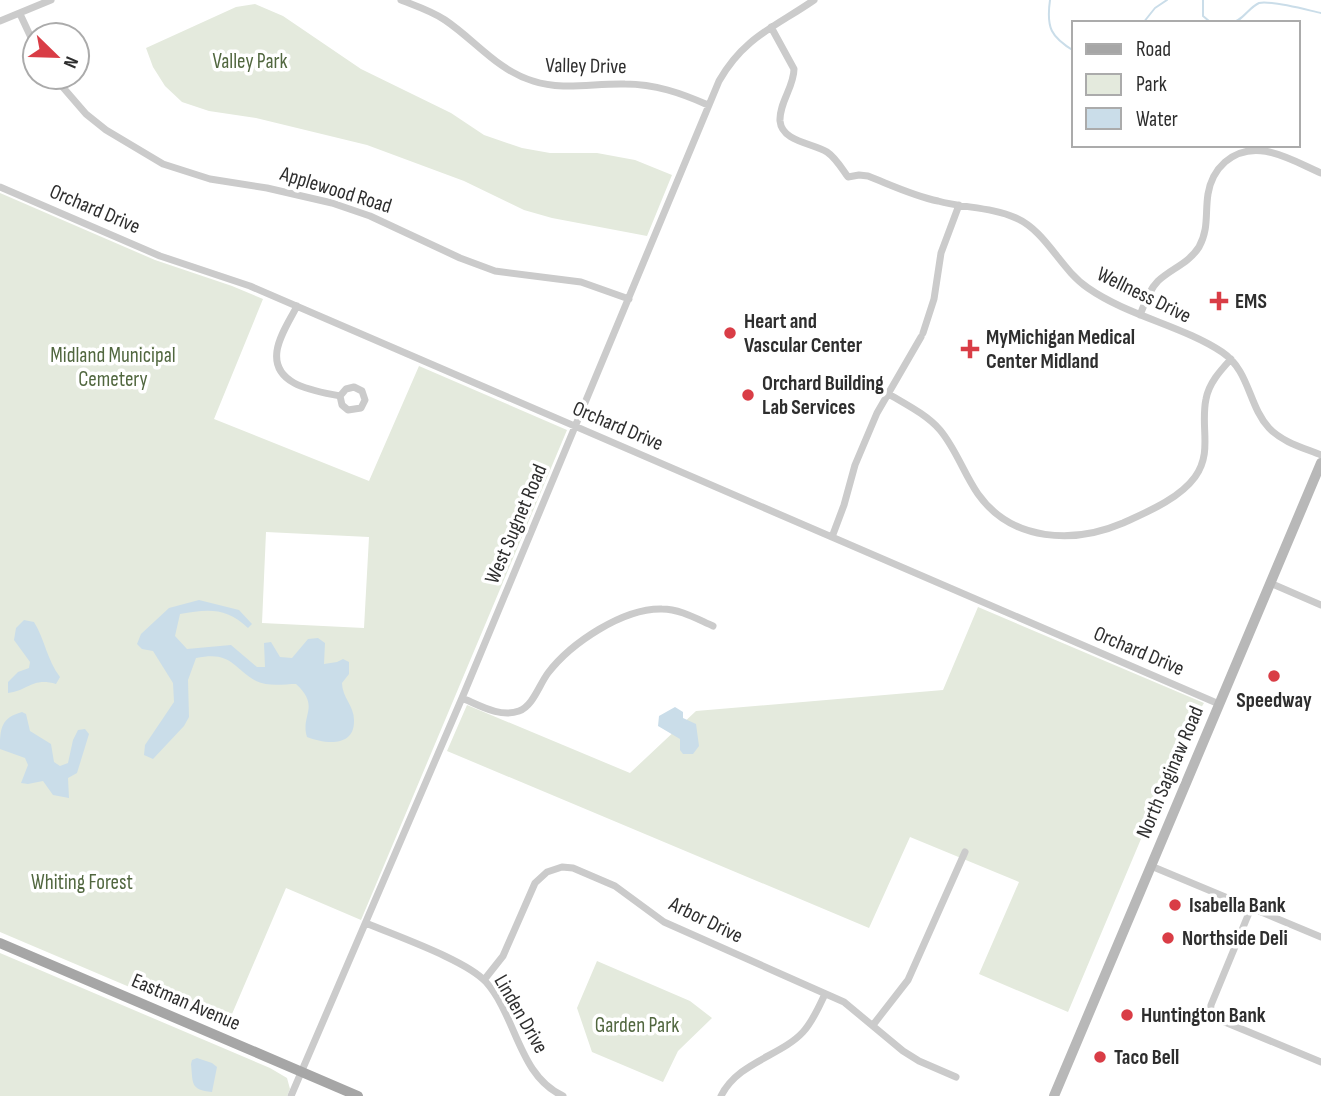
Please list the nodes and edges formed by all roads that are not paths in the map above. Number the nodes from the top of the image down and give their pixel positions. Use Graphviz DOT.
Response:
graph roads {
  1 [pos="51,0"];
  2 [pos="401,0"];
  3 [pos="814,0"];
  4 [pos="20,14"];
  5 [pos="0,21"];
  6 [pos="23,21"];
  7 [pos="771,27"];
  8 [pos="66,91"];
  9 [pos="708,105"];
  10 [pos="1321,173"];
  11 [pos="0,187"];
  12 [pos="959,205"];
  13 [pos="629,299"];
  14 [pos="297,306"];
  15 [pos="1140,315"];
  16 [pos="1231,359"];
  17 [pos="887,394"];
  18 [pos="340,396"];
  19 [pos="576,427"];
  20 [pos="1321,455"];
  21 [pos="1321,463"];
  22 [pos="832,537"];
  23 [pos="1270,583"];
  24 [pos="1321,605"];
  25 [pos="713,626"];
  26 [pos="462,698"];
  27 [pos="1219,704"];
  28 [pos="965,852"];
  29 [pos="1151,866"];
  30 [pos="1251,908"];
  31 [pos="366,923"];
  32 [pos="1321,937"];
  33 [pos="0,943"];
  34 [pos="484,980"];
  35 [pos="825,994"];
  36 [pos="873,1025"];
  37 [pos="1321,1062"];
  38 [pos="302,1073"];
  39 [pos="956,1077"];
  40 [pos="291,1096"];
  41 [pos="358,1096"];
  42 [pos="563,1096"];
  43 [pos="721,1096"];
  44 [pos="1054,1096"];
  1 -- 4 [label="street"];
  2 -- 9 [label="street, Valley Drive"];
  3 -- 7 [label="street, West Sugnet Road"];
  4 -- 5 [label="street"];
  4 -- 6 [label="street"];
  7 -- 9 [label="street, West Sugnet Road"];
  7 -- 12 [label="street, Wellness Drive"];
  8 -- 13 [label="street, Applewood Road"];
  9 -- 13 [label="street, West Sugnet Road"];
  10 -- 15 [label="street"];
  11 -- 14 [label="street, Orchard Drive"];
  12 -- 15 [label="street, Wellness Drive"];
  12 -- 17 [label="street"];
  13 -- 19 [label="street, West Sugnet Road"];
  14 -- 18 [label="street"];
  14 -- 19 [label="street, Orchard Drive"];
  15 -- 16 [label="street, Wellness Drive"];
  16 -- 17 [label="street"];
  16 -- 20 [label="street, Wellness Drive"];
  17 -- 22 [label="street"];
  19 -- 22 [label="street, Orchard Drive"];
  19 -- 26 [label="street, West Sugnet Road"];
  21 -- 23 [label="main road, North Saginaw Road"];
  22 -- 27 [label="street, Orchard Drive"];
  23 -- 24 [label="street"];
  23 -- 27 [label="main road, North Saginaw Road"];
  25 -- 26 [label="street"];
  26 -- 31 [label="street, West Sugnet Road"];
  27 -- 29 [label="main road, North Saginaw Road"];
  28 -- 36 [label="street"];
  29 -- 30 [label="street"];
  29 -- 44 [label="main road, North Saginaw Road"];
  30 -- 32 [label="street"];
  30 -- 37 [label="street"];
  31 -- 34 [label="street, Linden Drive"];
  31 -- 38 [label="street, West Sugnet Road"];
  33 -- 38 [label="main road, Eastman Avenue"];
  34 -- 35 [label="street, Arbor Drive"];
  34 -- 42 [label="street, Linden Drive"];
  35 -- 36 [label="street, Arbor Drive"];
  35 -- 43 [label="street"];
  36 -- 39 [label="street, Arbor Drive"];
  38 -- 40 [label="street, West Sugnet Road"];
  38 -- 41 [label="main road, Eastman Avenue"];
}
